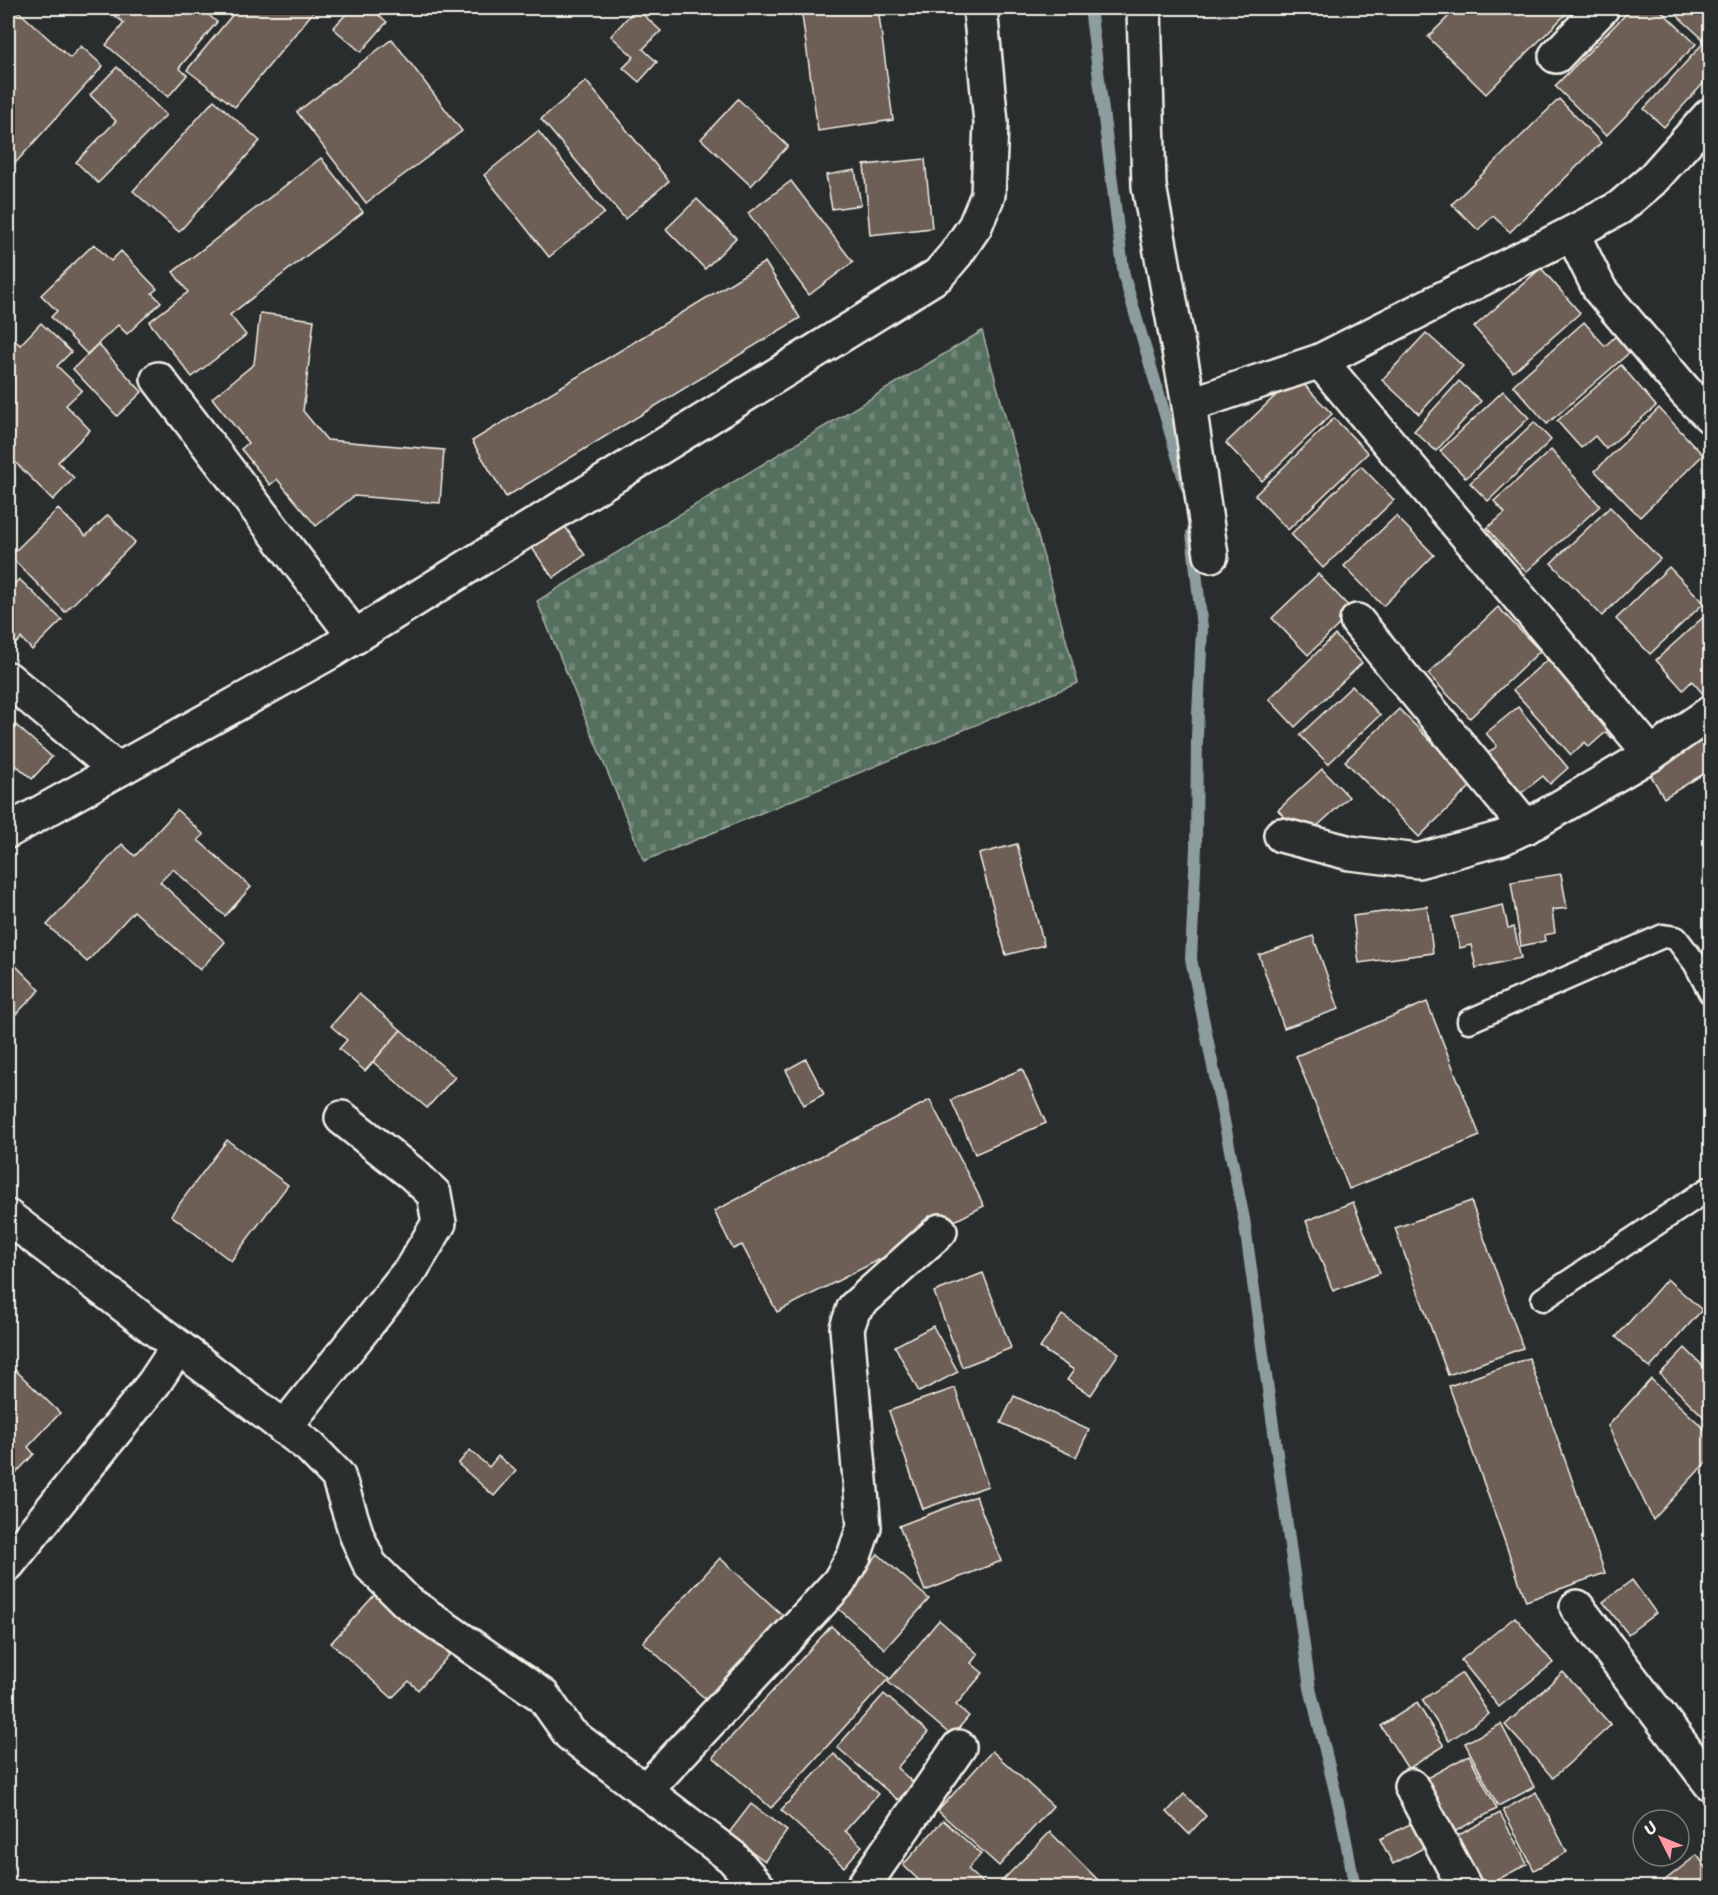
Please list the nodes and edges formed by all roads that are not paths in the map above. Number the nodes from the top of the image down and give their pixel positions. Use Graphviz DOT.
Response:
graph roads {
  1 [pos="980,8"];
  2 [pos="1144,8"];
  3 [pos="1602,8"];
  4 [pos="1556,56"];
  5 [pos="1710,115"];
  6 [pos="1572,234"];
  7 [pos="1320,361"];
  8 [pos="158,380"];
  9 [pos="1189,405"];
  10 [pos="1710,416"];
  11 [pos="1211,555"];
  12 [pos="1357,621"];
  13 [pos="355,637"];
  14 [pos="8,679"];
  15 [pos="1710,713"];
  16 [pos="1651,754"];
  17 [pos="117,770"];
  18 [pos="1526,827"];
  19 [pos="8,831"];
  20 [pos="1281,836"];
  21 [pos="1710,992"];
  22 [pos="1469,1021"];
  23 [pos="342,1118"];
  24 [pos="1710,1188"];
  25 [pos="8,1217"];
  26 [pos="940,1231"];
  27 [pos="1543,1299"];
  28 [pos="178,1347"];
  29 [pos="284,1428"];
  30 [pos="8,1564"];
  31 [pos="1577,1607"];
  32 [pos="959,1747"];
  33 [pos="1710,1783"];
  34 [pos="1411,1786"];
  35 [pos="645,1791"];
  36 [pos="759,1887"];
  37 [pos="862,1887"];
  38 [pos="1465,1887"];
  1 -- 13 [label="street"];
  2 -- 9 [label="street"];
  3 -- 4 [label="street"];
  5 -- 6 [label="street"];
  6 -- 7 [label="street"];
  6 -- 10 [label="street"];
  7 -- 9 [label="street"];
  7 -- 16 [label="street"];
  8 -- 13 [label="street"];
  9 -- 11 [label="street"];
  12 -- 18 [label="street"];
  13 -- 17 [label="street"];
  14 -- 17 [label="street"];
  15 -- 16 [label="street"];
  16 -- 18 [label="street"];
  17 -- 19 [label="street"];
  18 -- 20 [label="street"];
  21 -- 22 [label="lane"];
  23 -- 29 [label="street"];
  24 -- 27 [label="lane"];
  25 -- 28 [label="street"];
  26 -- 35 [label="street"];
  28 -- 29 [label="street"];
  28 -- 30 [label="street"];
  29 -- 35 [label="street"];
  31 -- 33 [label="street"];
  32 -- 37 [label="street"];
  34 -- 38 [label="street"];
  35 -- 36 [label="street"];
}
